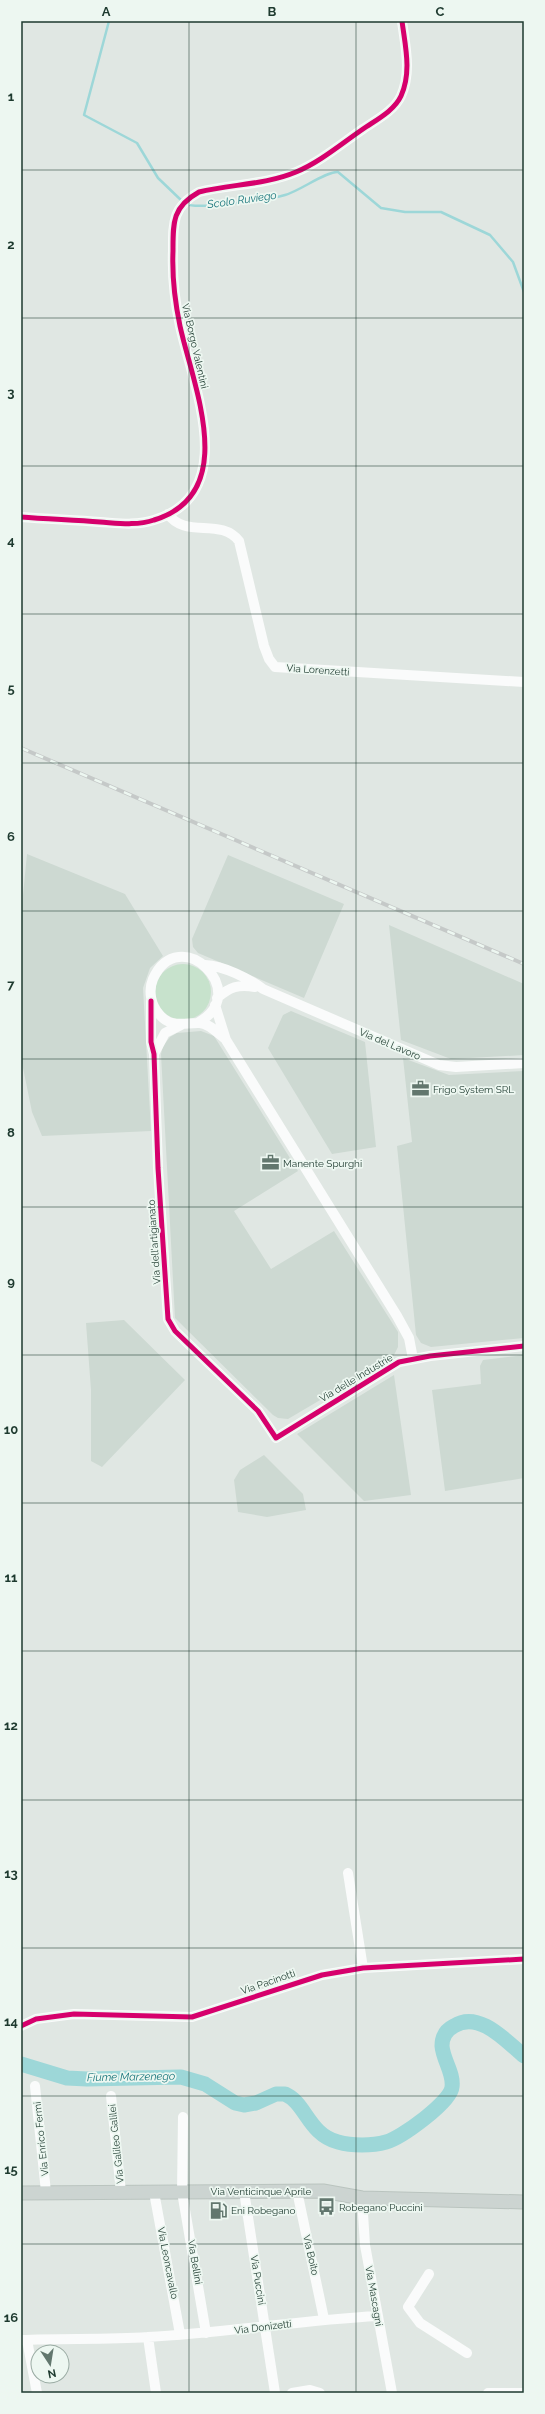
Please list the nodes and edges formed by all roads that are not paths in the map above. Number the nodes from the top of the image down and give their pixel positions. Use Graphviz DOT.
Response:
graph roads {
  1 [pos="402,21"];
  2 [pos="168,514"];
  3 [pos="21,517"];
  4 [pos="524,682"];
  5 [pos="205,965"];
  6 [pos="263,989"];
  7 [pos="151,1001"];
  8 [pos="216,1002"];
  9 [pos="199,1022"];
  10 [pos="181,1025"];
  11 [pos="226,1040"];
  12 [pos="154,1054"];
  13 [pos="524,1063"];
  14 [pos="524,1346"];
  15 [pos="413,1358"];
  16 [pos="276,1438"];
  17 [pos="348,1873"];
  18 [pos="524,1959"];
  19 [pos="363,1968"];
  20 [pos="21,2026"];
  21 [pos="35,2086"];
  22 [pos="111,2096"];
  23 [pos="183,2117"];
  24 [pos="244,2191"];
  25 [pos="297,2191"];
  26 [pos="46,2192"];
  27 [pos="121,2192"];
  28 [pos="154,2192"];
  29 [pos="182,2192"];
  30 [pos="21,2193"];
  31 [pos="362,2198"];
  32 [pos="524,2202"];
  33 [pos="429,2274"];
  34 [pos="378,2316"];
  35 [pos="324,2319"];
  36 [pos="265,2327"];
  37 [pos="206,2333"];
  38 [pos="180,2334"];
  39 [pos="148,2337"];
  40 [pos="24,2340"];
  41 [pos="467,2353"];
  42 [pos="524,2392"];
  43 [pos="38,2393"];
  44 [pos="156,2393"];
  45 [pos="275,2393"];
  46 [pos="292,2393"];
  47 [pos="320,2393"];
  48 [pos="392,2393"];
  49 [pos="488,2393"];
  1 -- 2 [label="street, Via Borgo Valentini"];
  2 -- 3 [label="street, Via Borgo Valentini"];
  2 -- 4 [label="street, Via Lorenzetti"];
  5 -- 6 [label="street, Via del Lavoro"];
  5 -- 7 [label="street, Via dell'artigianato"];
  5 -- 8 [label="street"];
  6 -- 8 [label="street, Via del Lavoro"];
  6 -- 13 [label="street, Via del Lavoro"];
  7 -- 10 [label="street"];
  7 -- 12 [label="street, Via dell'artigianato"];
  8 -- 9 [label="street"];
  8 -- 11 [label="street"];
  9 -- 10 [label="street, Via dell'artigianato"];
  9 -- 11 [label="street"];
  10 -- 12 [label="street, Via dell'artigianato"];
  11 -- 15 [label="street"];
  12 -- 16 [label="street, Via dell'artigianato"];
  14 -- 15 [label="street, Via delle Industrie"];
  15 -- 16 [label="street, Via delle Industrie"];
  17 -- 19 [label="street"];
  18 -- 19 [label="street, Via Pacinotti"];
  19 -- 20 [label="street, Via Pacinotti"];
  21 -- 26 [label="street, Via Enrico Fermi"];
  22 -- 27 [label="street, Via Galileo Galilei"];
  23 -- 29 [label="street, Via Bellini"];
  24 -- 25 [label="main road, Via Venticinque Aprile"];
  24 -- 29 [label="main road, Via Venticinque Aprile"];
  24 -- 36 [label="street, Via Puccini"];
  25 -- 31 [label="main road, Via Venticinque Aprile"];
  25 -- 35 [label="street, Via Boito"];
  26 -- 27 [label="main road, Via Venticinque Aprile"];
  26 -- 30 [label="main road, Via Venticinque Aprile"];
  27 -- 28 [label="main road, Via Venticinque Aprile"];
  28 -- 29 [label="main road, Via Venticinque Aprile"];
  28 -- 38 [label="street, Via Leoncavallo"];
  29 -- 37 [label="street, Via Bellini"];
  31 -- 32 [label="main road, Via Venticinque Aprile"];
  31 -- 34 [label="street, Via Mascagni"];
  33 -- 41 [label="street"];
  34 -- 35 [label="street, Via Donizetti"];
  34 -- 48 [label="street, Via Mascagni"];
  35 -- 36 [label="street, Via Donizetti"];
  36 -- 37 [label="street, Via Donizetti"];
  36 -- 45 [label="street, Via Puccini"];
  37 -- 38 [label="street, Via Donizetti"];
  38 -- 39 [label="street, Via Donizetti"];
  39 -- 40 [label="street, Via Donizetti"];
  39 -- 44 [label="street"];
  40 -- 43 [label="street"];
  42 -- 49 [label="street"];
  46 -- 47 [label="street"];
}
